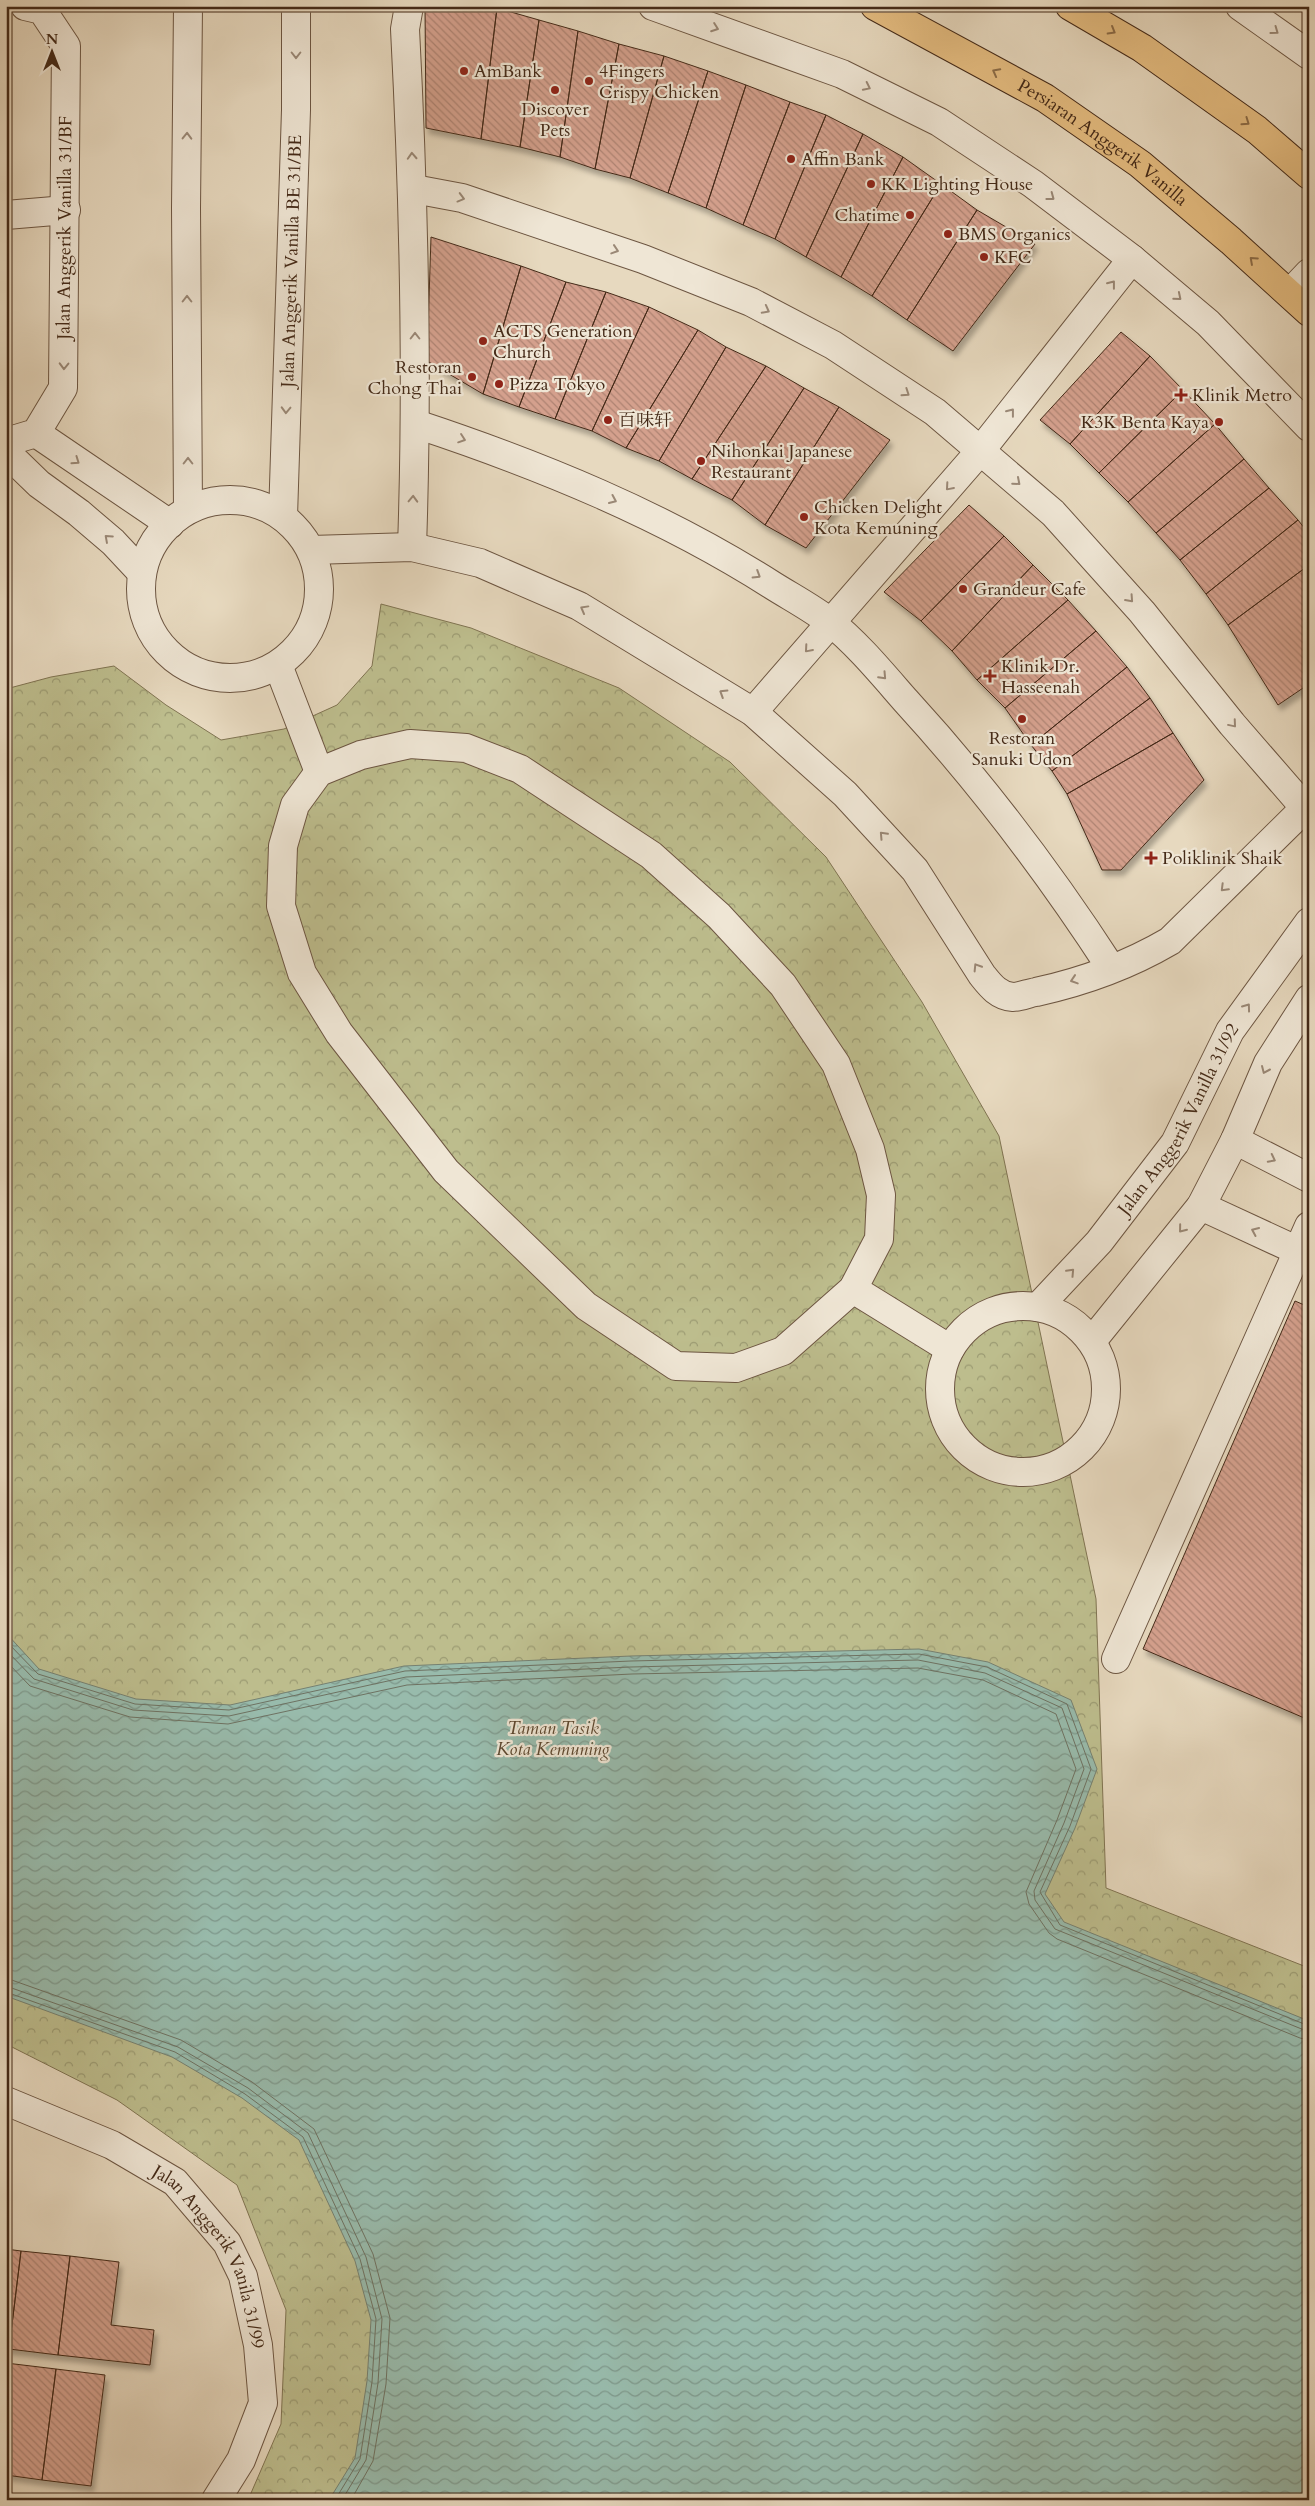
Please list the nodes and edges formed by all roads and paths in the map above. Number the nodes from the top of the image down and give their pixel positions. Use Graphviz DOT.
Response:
graph roads {
  1 [pos="25,6"];
  2 [pos="188,6"];
  3 [pos="296,6"];
  4 [pos="409,6"];
  5 [pos="653,6"];
  6 [pos="875,6"];
  7 [pos="1070,6"];
  8 [pos="1240,6"];
  9 [pos="1309,55"];
  10 [pos="1309,175"];
  11 [pos="414,189"];
  12 [pos="66,210"];
  13 [pos="6,214"];
  14 [pos="1132,259"];
  15 [pos="1309,273"];
  16 [pos="1290,293"];
  17 [pos="1309,312"];
  18 [pos="416,424"];
  19 [pos="1309,427"];
  20 [pos="36,433"];
  21 [pos="6,442"];
  22 [pos="981,450"];
  23 [pos="6,452"];
  24 [pos="179,517"];
  25 [pos="282,517"];
  26 [pos="412,547"];
  27 [pos="311,550"];
  28 [pos="142,573"];
  29 [pos="831,622"];
  30 [pos="278,665"];
  31 [pos="754,712"];
  32 [pos="319,772"];
  33 [pos="1307,806"];
  34 [pos="1309,922"];
  35 [pos="1111,968"];
  36 [pos="1309,999"];
  37 [pos="1235,1140"];
  38 [pos="1309,1178"];
  39 [pos="1201,1206"];
  40 [pos="1309,1226"];
  41 [pos="1304,1254"];
  42 [pos="853,1289"];
  43 [pos="1038,1307"];
  44 [pos="1092,1340"];
  45 [pos="950,1349"];
  46 [pos="1116,1659"];
  47 [pos="6,2101"];
  48 [pos="216,2500"];
  1 -- 12 [label="street, Jalan Anggerik Vanilla 31/BF"];
  24 -- 2 [label="street, one-way"];
  3 -- 25 [label="street, Jalan Anggerik Vanilla BE 31/BE, one-way"];
  11 -- 4 [label="street, one-way"];
  5 -- 14 [label="street, one-way"];
  16 -- 6 [label="main road, Persiaran Anggerik Vanilla, one-way"];
  7 -- 10 [label="main road, one-way"];
  8 -- 9 [label="street, one-way"];
  18 -- 11 [label="street, one-way"];
  11 -- 22 [label="street, one-way"];
  12 -- 13 [label="street"];
  12 -- 20 [label="street, Jalan Anggerik Vanilla 31/BF, one-way"];
  14 -- 19 [label="street, one-way"];
  22 -- 14 [label="street, one-way"];
  15 -- 16 [label="street"];
  16 -- 17 [label="main road, Persiaran Anggerik Vanilla"];
  26 -- 18 [label="street, one-way"];
  18 -- 29 [label="street, one-way"];
  20 -- 21 [label="street"];
  20 -- 24 [label="street, one-way"];
  22 -- 29 [label="street, one-way"];
  22 -- 33 [label="street, one-way"];
  28 -- 23 [label="street, one-way"];
  24 -- 25 [label="street"];
  24 -- 28 [label="street"];
  25 -- 27 [label="street"];
  26 -- 27 [label="street"];
  31 -- 26 [label="street, one-way"];
  27 -- 30 [label="street"];
  28 -- 30 [label="street"];
  29 -- 31 [label="street, one-way"];
  29 -- 35 [label="street, one-way"];
  30 -- 32 [label="street"];
  35 -- 31 [label="street, one-way"];
  32 -- 42 [label="street"];
  32 -- 42 [label="street"];
  33 -- 35 [label="street, one-way"];
  43 -- 34 [label="street, Jalan Anggerik Vanilla 31/92, one-way"];
  36 -- 37 [label="street, one-way"];
  37 -- 38 [label="street, one-way"];
  37 -- 39 [label="street"];
  41 -- 39 [label="street, one-way"];
  39 -- 44 [label="street, one-way"];
  40 -- 41 [label="street"];
  41 -- 46 [label="street"];
  42 -- 45 [label="street"];
  43 -- 44 [label="street"];
  43 -- 45 [label="street"];
  44 -- 45 [label="street"];
  47 -- 48 [label="street, Jalan Anggerik Vanila 31/99"];
}
